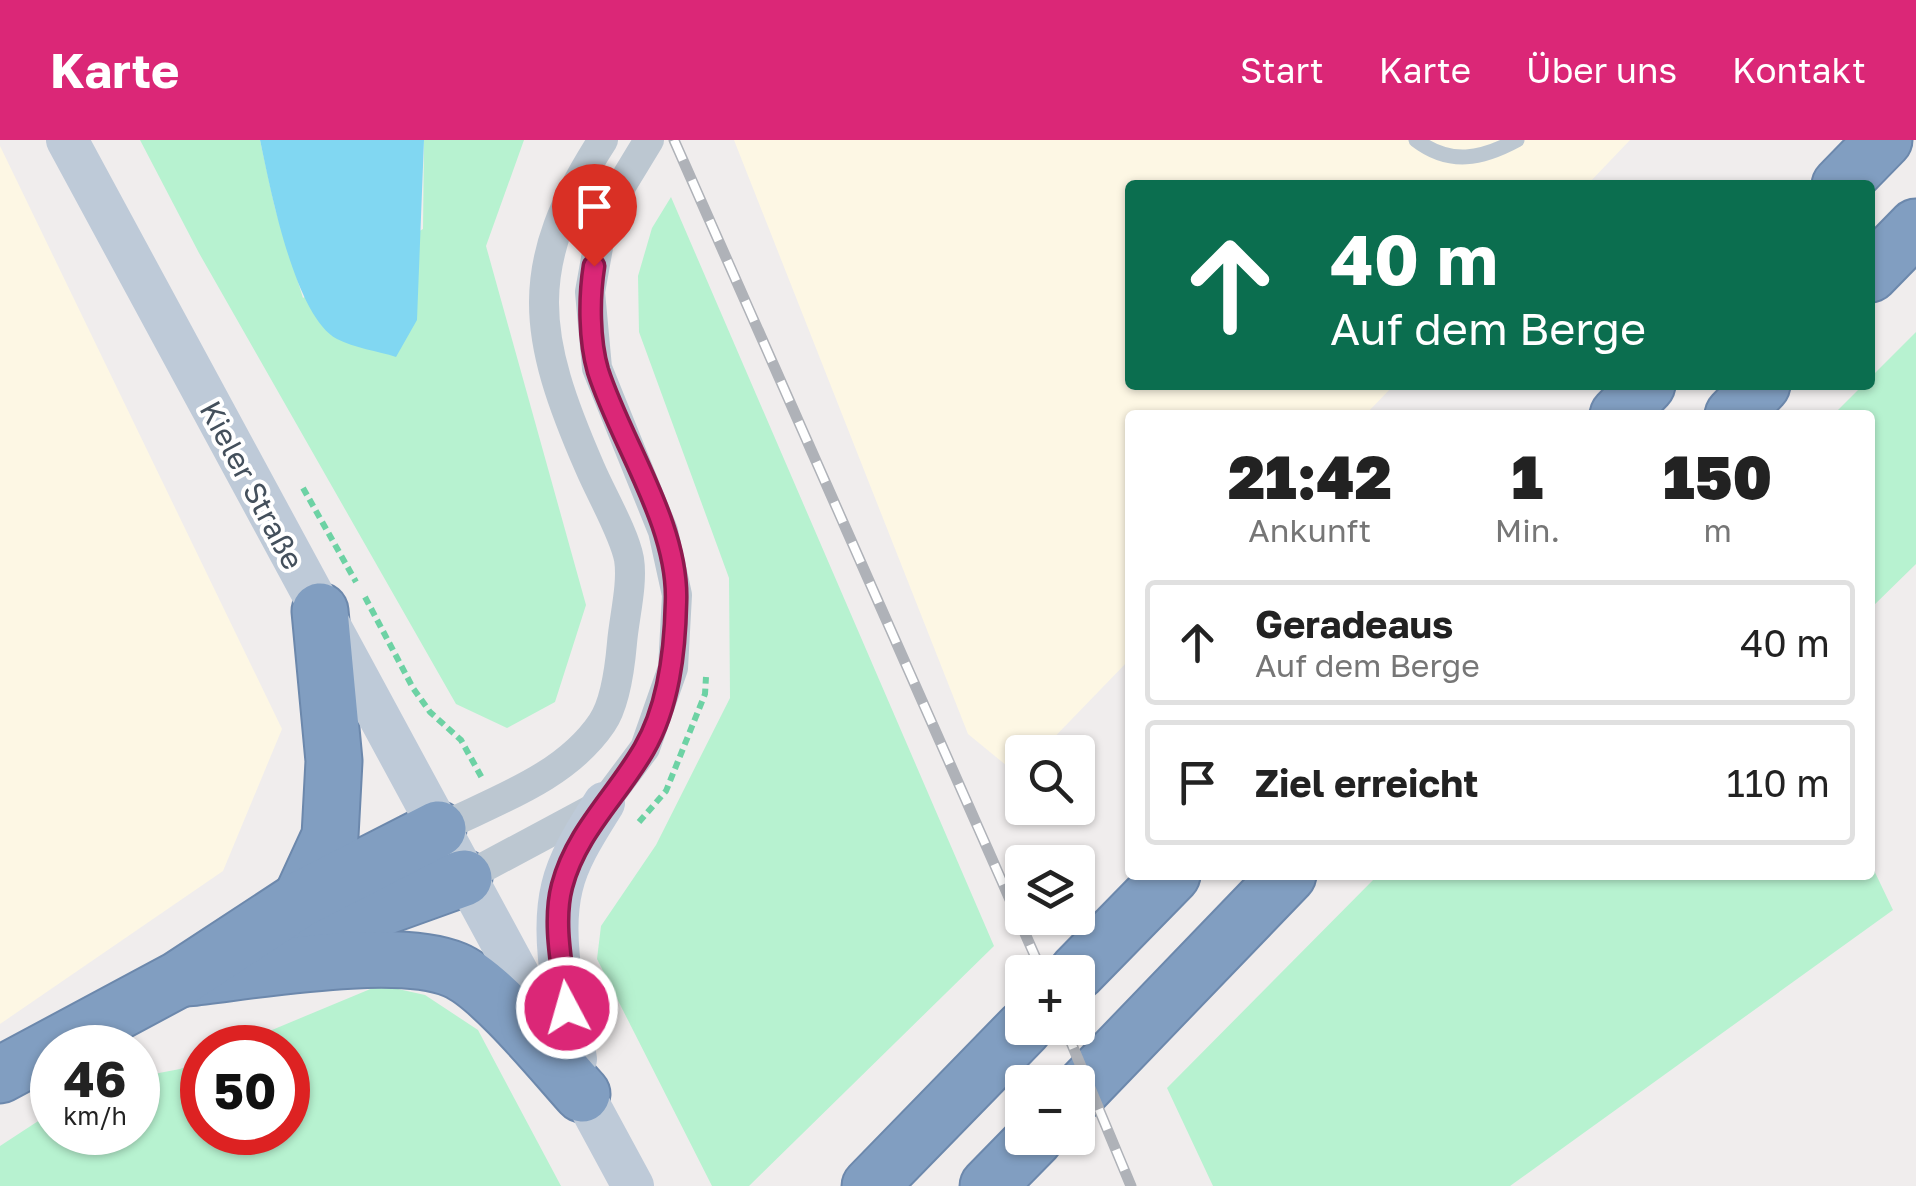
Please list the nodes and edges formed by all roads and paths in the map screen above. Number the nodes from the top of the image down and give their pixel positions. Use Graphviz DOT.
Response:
graph roads {
  1 [pos="67,140"];
  2 [pos="603,140"];
  3 [pos="649,140"];
  4 [pos="1416,140"];
  5 [pos="1517,140"];
  6 [pos="1884,140"];
  7 [pos="1845,180"];
  8 [pos="1916,226"];
  9 [pos="1875,269"];
  10 [pos="1642,390"];
  11 [pos="1757,390"];
  12 [pos="1623,410"];
  13 [pos="1738,410"];
  14 [pos="300,482"];
  15 [pos="320,611"];
  16 [pos="495,801"];
  17 [pos="604,803"];
  18 [pos="438,829"];
  19 [pos="464,878"];
  20 [pos="1167,880"];
  21 [pos="1283,880"];
  22 [pos="301,899"];
  23 [pos="1094,955"];
  24 [pos="179,979"];
  25 [pos="1007,1045"];
  26 [pos="0,1075"];
  27 [pos="1095,1075"];
  28 [pos="582,1094"];
  29 [pos="1018,1155"];
  30 [pos="632,1185"];
  31 [pos="870,1186"];
  32 [pos="988,1186"];
  1 -- 15 [label="main road, Kieler Straße"];
  2 -- 16 [label="street"];
  3 -- 17 [label="street"];
  4 -- 5 [label="lane"];
  6 -- 7 [label="highway"];
  8 -- 9 [label="highway"];
  10 -- 12 [label="highway"];
  11 -- 13 [label="highway"];
  14 -- 16 [label="path"];
  15 -- 18 [label="main road, Kieler Straße"];
  15 -- 22 [label="highway"];
  16 -- 18 [label="street"];
  17 -- 19 [label="street"];
  17 -- 28 [label="main road"];
  18 -- 19 [label="main road, Kieler Straße"];
  18 -- 22 [label="highway"];
  19 -- 24 [label="highway"];
  19 -- 28 [label="main road, Kieler Straße"];
  20 -- 23 [label="highway"];
  21 -- 27 [label="highway"];
  22 -- 24 [label="highway"];
  24 -- 26 [label="highway"];
  24 -- 28 [label="highway"];
  25 -- 31 [label="highway"];
  28 -- 30 [label="main road, Kieler Straße"];
  29 -- 32 [label="highway"];
}
